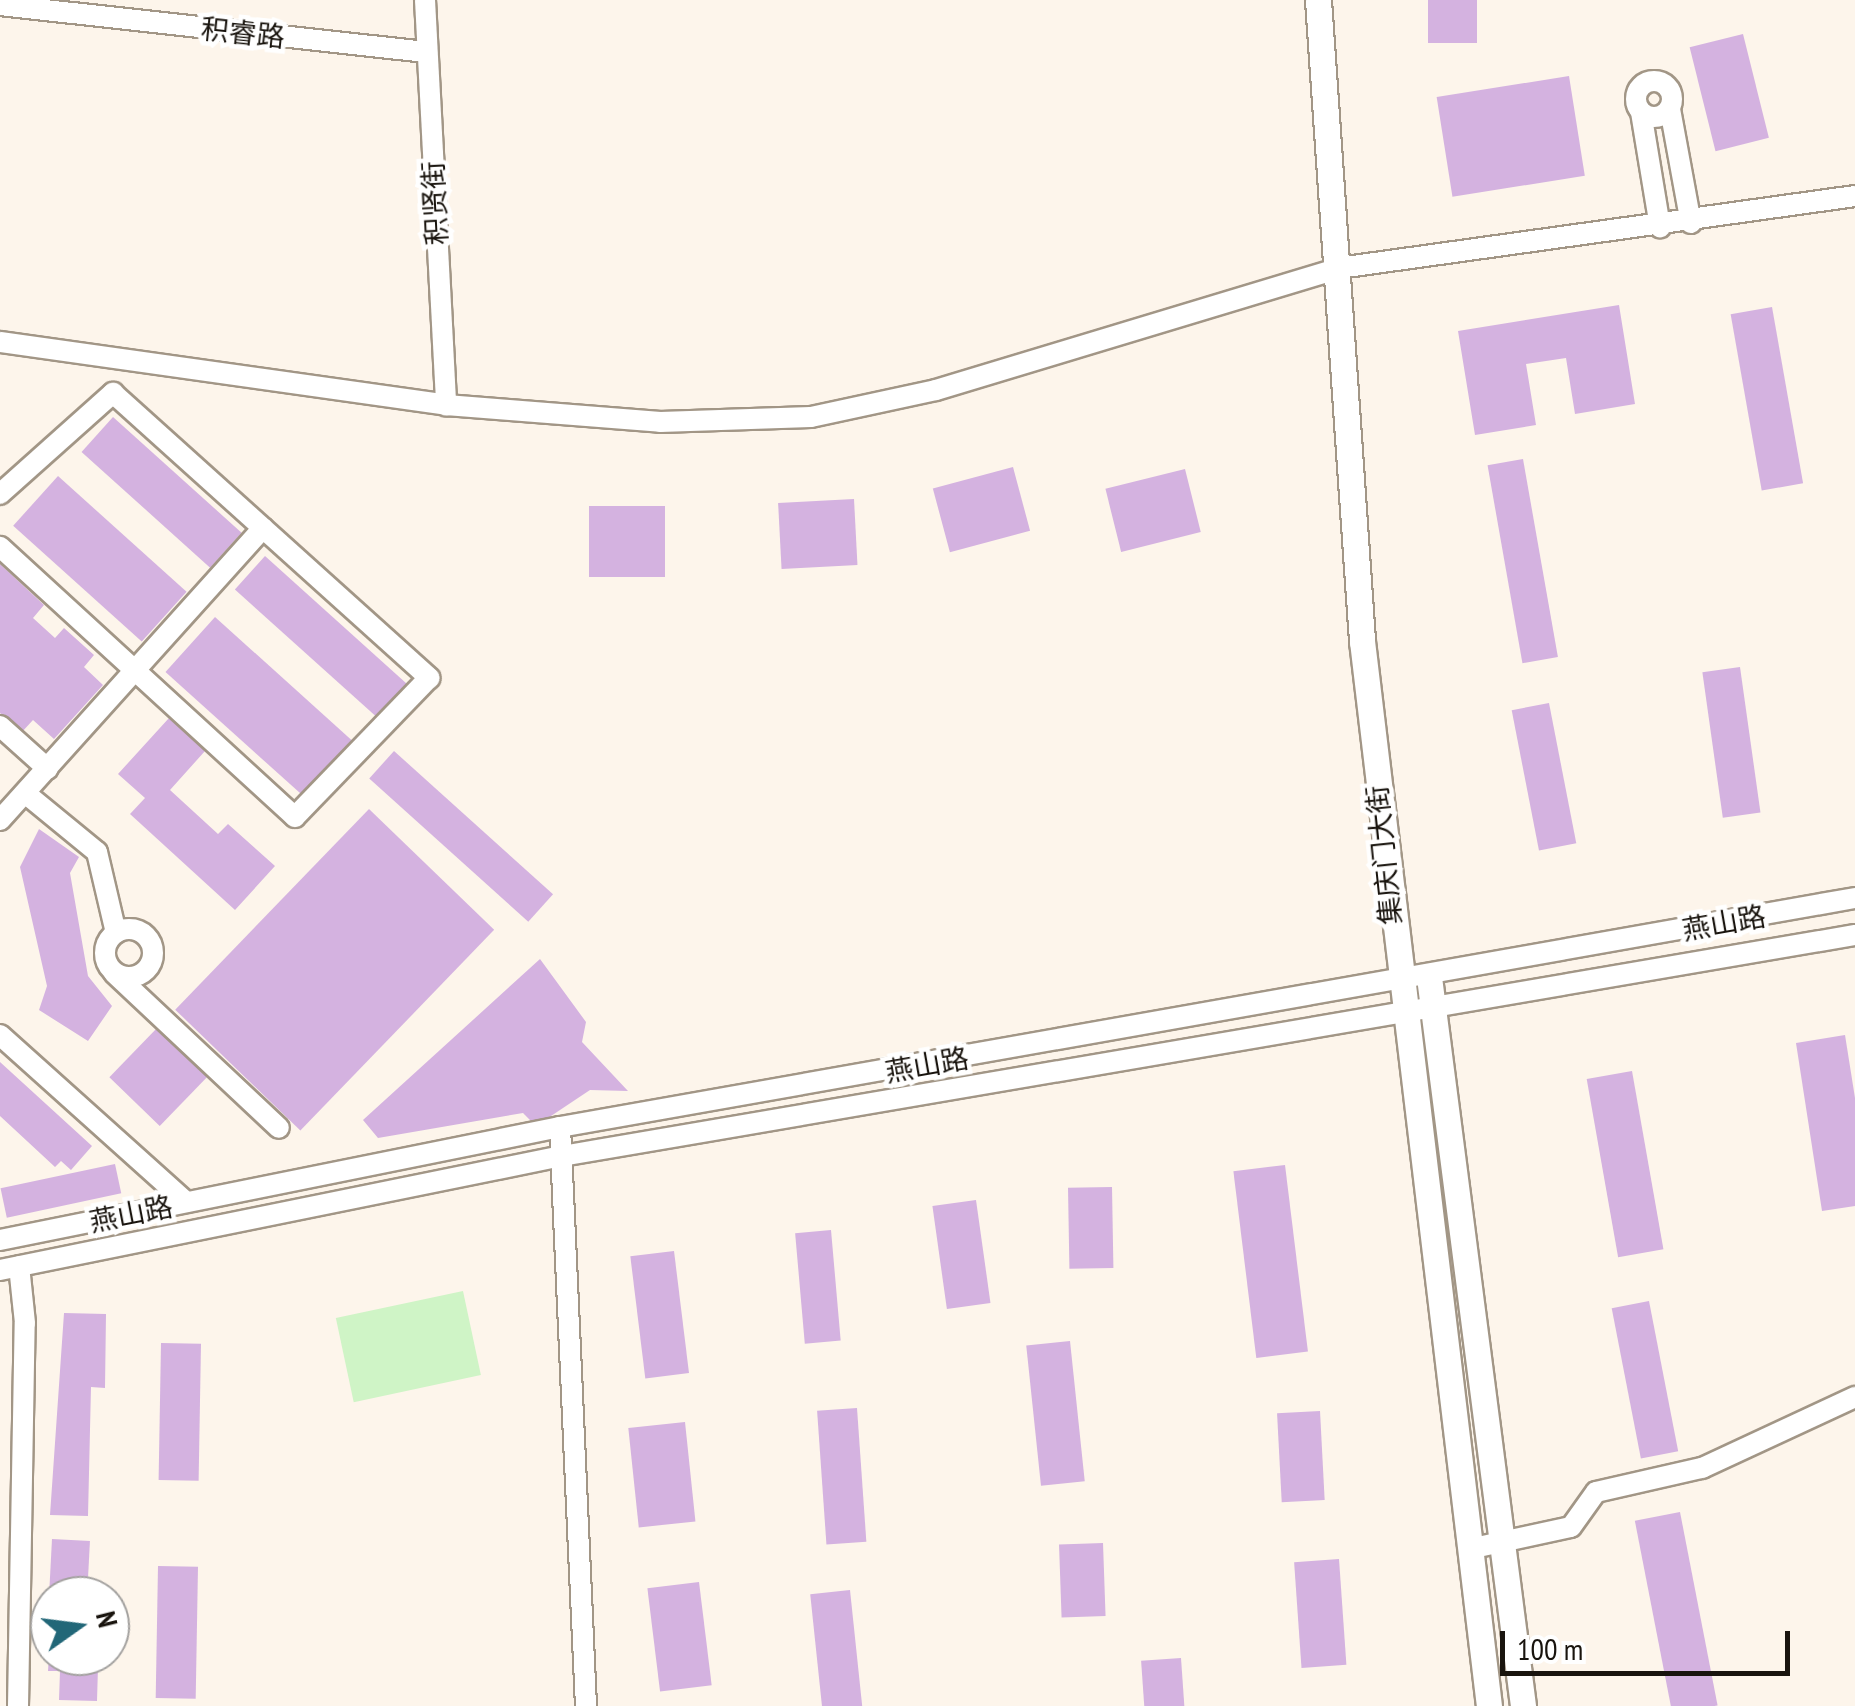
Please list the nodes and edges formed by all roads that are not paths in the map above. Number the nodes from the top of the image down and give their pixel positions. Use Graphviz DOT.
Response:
graph roads {
  1 [pos="425,0"];
  2 [pos="1318,0"];
  3 [pos="0,5"];
  4 [pos="426,52"];
  5 [pos="1670,109"];
  6 [pos="1642,112"];
  7 [pos="1855,196"];
  8 [pos="1691,223"];
  9 [pos="1660,228"];
  10 [pos="1339,268"];
  11 [pos="0,342"];
  12 [pos="446,405"];
  13 [pos="0,494"];
  14 [pos="263,528"];
  15 [pos="0,547"];
  16 [pos="137,672"];
  17 [pos="0,726"];
  18 [pos="48,768"];
  19 [pos="25,793"];
  20 [pos="0,820"];
  21 [pos="1855,898"];
  22 [pos="116,933"];
  23 [pos="1855,935"];
  24 [pos="114,973"];
  25 [pos="1428,977"];
  26 [pos="1397,982"];
  27 [pos="1433,1007"];
  28 [pos="1404,1010"];
  29 [pos="0,1035"];
  30 [pos="560,1127"];
  31 [pos="278,1128"];
  32 [pos="562,1156"];
  33 [pos="186,1202"];
  34 [pos="0,1240"];
  35 [pos="9,1268"];
  36 [pos="1855,1397"];
  37 [pos="1504,1542"];
  38 [pos="1469,1550"];
  39 [pos="18,1706"];
  40 [pos="586,1706"];
  41 [pos="1489,1706"];
  42 [pos="1523,1706"];
  1 -- 4 [label="street, 积贤街"];
  2 -- 10 [label="main road, 集庆门大街"];
  3 -- 4 [label="street, 积睿路"];
  4 -- 12 [label="street, 积贤街"];
  5 -- 6 [label="street"];
  5 -- 6 [label="street"];
  5 -- 8 [label="street"];
  6 -- 9 [label="street"];
  7 -- 8 [label="street"];
  8 -- 9 [label="street"];
  9 -- 10 [label="street"];
  10 -- 12 [label="street"];
  10 -- 26 [label="main road, 集庆门大街"];
  11 -- 12 [label="street"];
  13 -- 14 [label="street"];
  14 -- 16 [label="street"];
  14 -- 16 [label="street"];
  15 -- 16 [label="street"];
  16 -- 18 [label="street"];
  17 -- 18 [label="street"];
  18 -- 19 [label="street"];
  19 -- 20 [label="street"];
  19 -- 22 [label="street"];
  21 -- 25 [label="street, 燕山路"];
  22 -- 24 [label="street"];
  22 -- 24 [label="street"];
  23 -- 27 [label="street, 燕山路"];
  24 -- 31 [label="street"];
  25 -- 26 [label="street, 燕山路"];
  25 -- 27 [label="main road"];
  26 -- 28 [label="main road, 集庆门大街"];
  26 -- 30 [label="street, 燕山路"];
  27 -- 28 [label="street, 燕山路"];
  27 -- 37 [label="main road"];
  28 -- 32 [label="street, 燕山路"];
  28 -- 38 [label="main road, 集庆门大街"];
  29 -- 33 [label="street"];
  30 -- 32 [label="street"];
  30 -- 33 [label="street, 燕山路"];
  32 -- 35 [label="street, 燕山路"];
  32 -- 40 [label="street"];
  33 -- 34 [label="street, 燕山路"];
  35 -- 39 [label="street"];
  36 -- 37 [label="street"];
  37 -- 38 [label="street"];
  37 -- 42 [label="main road"];
  38 -- 41 [label="main road, 集庆门大街"];
}
